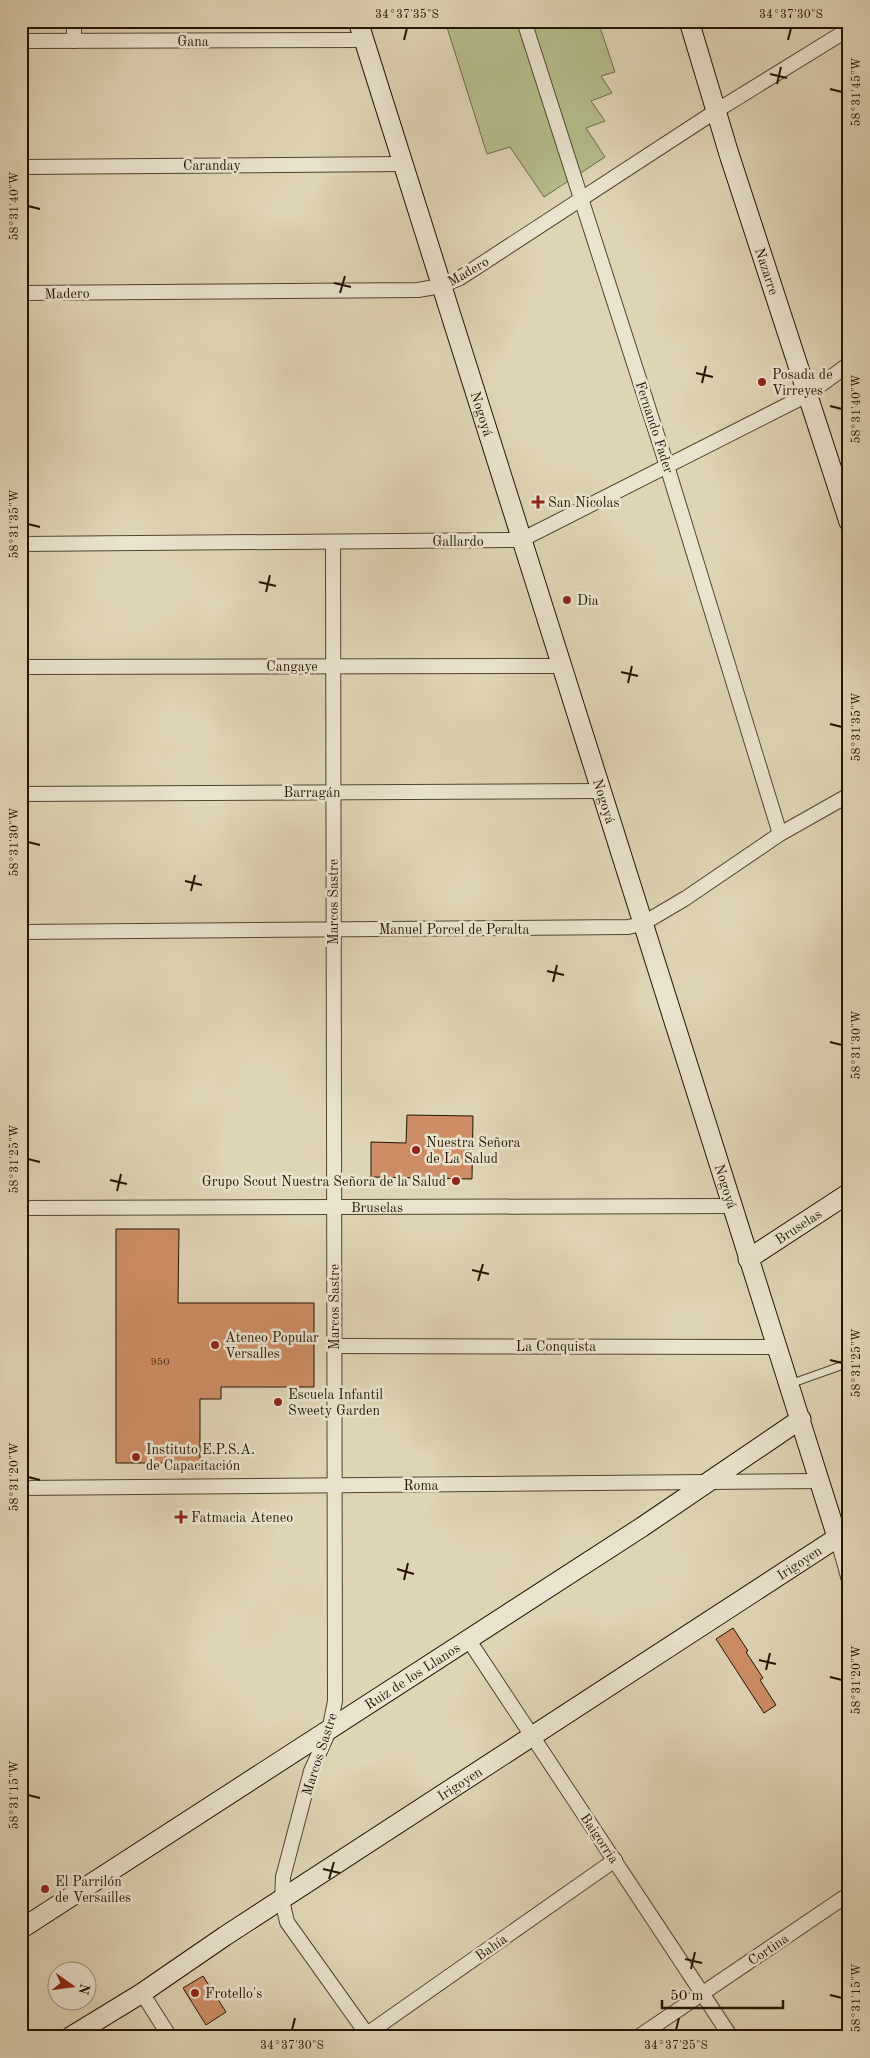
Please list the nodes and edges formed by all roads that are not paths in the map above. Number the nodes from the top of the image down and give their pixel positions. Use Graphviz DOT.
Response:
graph roads {
  1 [pos="74,21"];
  2 [pos="358,21"];
  3 [pos="524,21"];
  4 [pos="689,21"];
  5 [pos="849,29"];
  6 [pos="364,40"];
  7 [pos="21,41"];
  8 [pos="74,41"];
  9 [pos="716,111"];
  10 [pos="403,164"];
  11 [pos="21,166"];
  12 [pos="582,200"];
  13 [pos="441,286"];
  14 [pos="21,293"];
  15 [pos="849,364"];
  16 [pos="808,395"];
  17 [pos="667,466"];
  18 [pos="849,522"];
  19 [pos="521,540"];
  20 [pos="333,542"];
  21 [pos="21,544"];
  22 [pos="332,666"];
  23 [pos="563,666"];
  24 [pos="21,667"];
  25 [pos="602,791"];
  26 [pos="333,792"];
  27 [pos="21,794"];
  28 [pos="849,795"];
  29 [pos="780,834"];
  30 [pos="642,924"];
  31 [pos="333,930"];
  32 [pos="21,932"];
  33 [pos="849,1193"];
  34 [pos="334,1206"];
  35 [pos="732,1206"];
  36 [pos="21,1208"];
  37 [pos="748,1259"];
  38 [pos="334,1346"];
  39 [pos="777,1347"];
  40 [pos="849,1363"];
  41 [pos="789,1384"];
  42 [pos="801,1419"];
  43 [pos="820,1481"];
  44 [pos="708,1482"];
  45 [pos="335,1486"];
  46 [pos="21,1488"];
  47 [pos="843,1534"];
  48 [pos="849,1580"];
  49 [pos="468,1640"];
  50 [pos="329,1731"];
  51 [pos="534,1736"];
  52 [pos="615,1860"];
  53 [pos="849,1894"];
  54 [pos="282,1900"];
  55 [pos="21,1929"];
  56 [pos="142,1993"];
  57 [pos="703,1993"];
  58 [pos="368,2035"];
  59 [pos="70,2037"];
  60 [pos="170,2037"];
  61 [pos="638,2037"];
  62 [pos="731,2037"];
  1 -- 8 [label="street"];
  2 -- 6 [label="street, Nogoyá"];
  3 -- 12 [label="street, Fernando Fader"];
  4 -- 9 [label="street, Nazarre"];
  5 -- 9 [label="street, Madero"];
  6 -- 8 [label="street, Gana"];
  6 -- 10 [label="street, Nogoyá"];
  7 -- 8 [label="street, Gana"];
  9 -- 12 [label="street, Madero"];
  9 -- 16 [label="street, Nazarre"];
  10 -- 11 [label="street, Caranday"];
  10 -- 13 [label="street, Nogoyá"];
  12 -- 13 [label="street, Madero"];
  12 -- 17 [label="street, Fernando Fader"];
  13 -- 14 [label="street, Madero"];
  13 -- 19 [label="street, Nogoyá"];
  15 -- 16 [label="street, Gallardo"];
  16 -- 17 [label="street, Gallardo"];
  16 -- 18 [label="street, Nazarre"];
  17 -- 19 [label="street, Gallardo"];
  17 -- 29 [label="street, Fernando Fader"];
  19 -- 20 [label="street, Gallardo"];
  19 -- 23 [label="street, Nogoyá"];
  20 -- 21 [label="street, Gallardo"];
  20 -- 22 [label="street, Marcos Sastre"];
  22 -- 23 [label="street, Cangaye"];
  22 -- 24 [label="street, Cangaye"];
  22 -- 26 [label="street, Marcos Sastre"];
  23 -- 25 [label="street, Nogoyá"];
  25 -- 26 [label="street, Barragán"];
  25 -- 30 [label="street, Nogoyá"];
  26 -- 27 [label="street, Barragán"];
  26 -- 31 [label="street, Marcos Sastre"];
  28 -- 29 [label="street, Manuel Porcel de Peralta"];
  29 -- 30 [label="street, Manuel Porcel de Peralta"];
  30 -- 31 [label="street, Manuel Porcel de Peralta"];
  30 -- 35 [label="street, Nogoyá"];
  31 -- 32 [label="street, Manuel Porcel de Peralta"];
  31 -- 34 [label="street, Marcos Sastre"];
  33 -- 37 [label="street, Bruselas"];
  34 -- 35 [label="street, Bruselas"];
  34 -- 36 [label="street, Bruselas"];
  34 -- 38 [label="street, Marcos Sastre"];
  35 -- 37 [label="street, Nogoyá"];
  37 -- 39 [label="street, Nogoyá"];
  38 -- 39 [label="street, La Conquista"];
  38 -- 45 [label="street, Marcos Sastre"];
  39 -- 41 [label="street, Nogoyá"];
  40 -- 41 [label="lane"];
  41 -- 42 [label="street, Nogoyá"];
  42 -- 43 [label="street, Nogoyá"];
  42 -- 44 [label="street, Ruiz de los Llanos"];
  43 -- 44 [label="street, Roma"];
  43 -- 47 [label="street, Nogoyá"];
  44 -- 45 [label="street, Roma"];
  44 -- 49 [label="street, Ruiz de los Llanos"];
  45 -- 46 [label="street, Roma"];
  45 -- 50 [label="street, Marcos Sastre"];
  47 -- 48 [label="street, Nogoyá"];
  47 -- 51 [label="street, Irigoyen"];
  49 -- 50 [label="street, Ruiz de los Llanos"];
  49 -- 51 [label="street, Baigorria"];
  50 -- 54 [label="street, Marcos Sastre"];
  50 -- 55 [label="street, Ruiz de los Llanos"];
  51 -- 52 [label="street, Baigorria"];
  51 -- 54 [label="street, Irigoyen"];
  52 -- 57 [label="street, Baigorria"];
  52 -- 58 [label="street, Bahía"];
  53 -- 57 [label="street, Cortina"];
  54 -- 56 [label="street, Irigoyen"];
  54 -- 58 [label="street, Marcos Sastre"];
  56 -- 59 [label="street, Irigoyen"];
  56 -- 60 [label="street"];
  57 -- 61 [label="street, Cortina"];
  57 -- 62 [label="street, Baigorria"];
}
